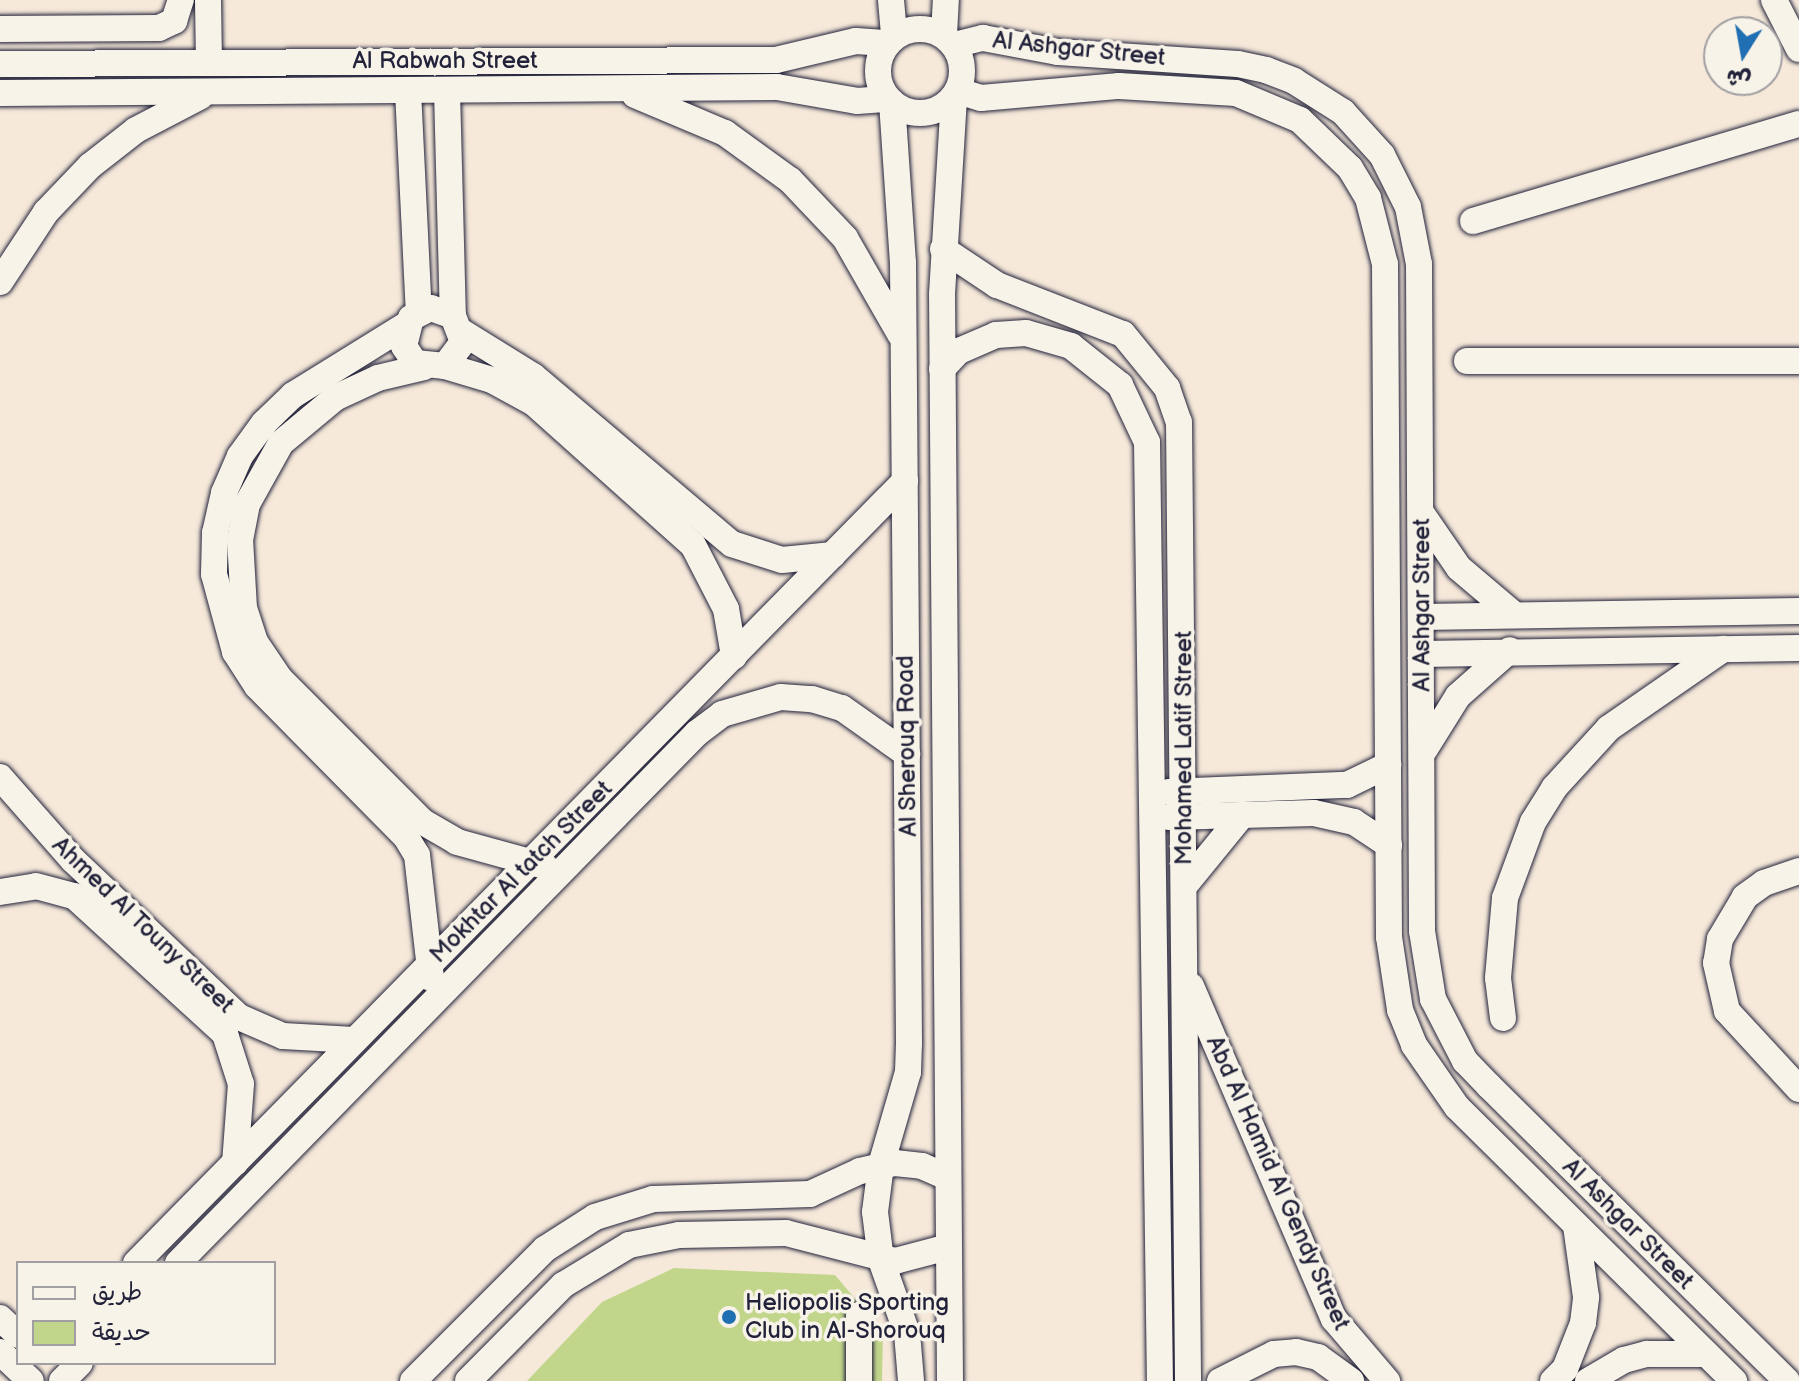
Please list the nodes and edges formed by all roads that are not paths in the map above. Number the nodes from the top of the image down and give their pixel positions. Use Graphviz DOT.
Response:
graph roads {
  1 [pos="181,0"];
  2 [pos="208,0"];
  3 [pos="891,0"];
  4 [pos="946,0"];
  5 [pos="1774,0"];
  6 [pos="0,29"];
  7 [pos="891,40"];
  8 [pos="949,40"];
  9 [pos="1799,49"];
  10 [pos="776,60"];
  11 [pos="209,62"];
  12 [pos="296,62"];
  13 [pos="0,64"];
  14 [pos="777,87"];
  15 [pos="613,89"];
  16 [pos="296,91"];
  17 [pos="408,91"];
  18 [pos="447,91"];
  19 [pos="210,92"];
  20 [pos="0,93"];
  21 [pos="956,94"];
  22 [pos="890,101"];
  23 [pos="1799,124"];
  24 [pos="1473,221"];
  25 [pos="943,249"];
  26 [pos="0,282"];
  27 [pos="413,318"];
  28 [pos="458,324"];
  29 [pos="904,343"];
  30 [pos="1467,361"];
  31 [pos="1799,361"];
  32 [pos="435,366"];
  33 [pos="942,369"];
  34 [pos="1421,423"];
  35 [pos="1386,424"];
  36 [pos="905,481"];
  37 [pos="1422,514"];
  38 [pos="833,555"];
  39 [pos="1799,611"];
  40 [pos="1512,613"];
  41 [pos="1422,617"];
  42 [pos="1723,649"];
  43 [pos="1510,650"];
  44 [pos="1791,652"];
  45 [pos="1422,654"];
  46 [pos="734,656"];
  47 [pos="664,728"];
  48 [pos="682,748"];
  49 [pos="907,754"];
  50 [pos="1422,756"];
  51 [pos="1388,765"];
  52 [pos="0,777"];
  53 [pos="1184,804"];
  54 [pos="1154,805"];
  55 [pos="1242,815"];
  56 [pos="1389,845"];
  57 [pos="533,859"];
  58 [pos="1799,871"];
  59 [pos="554,878"];
  60 [pos="1185,885"];
  61 [pos="0,892"];
  62 [pos="119,919"];
  63 [pos="427,968"];
  64 [pos="1185,974"];
  65 [pos="446,989"];
  66 [pos="1503,1018"];
  67 [pos="354,1040"];
  68 [pos="1799,1089"];
  69 [pos="302,1095"];
  70 [pos="323,1115"];
  71 [pos="1521,1118"];
  72 [pos="1494,1145"];
  73 [pos="235,1163"];
  74 [pos="881,1165"];
  75 [pos="947,1177"];
  76 [pos="1576,1226"];
  77 [pos="948,1247"];
  78 [pos="881,1260"];
  79 [pos="138,1261"];
  80 [pos="180,1261"];
  81 [pos="859,1315"];
  82 [pos="0,1318"];
  83 [pos="16,1333"];
  84 [pos="1706,1354"];
  85 [pos="413,1381"];
  86 [pos="468,1381"];
  87 [pos="859,1381"];
  88 [pos="911,1381"];
  89 [pos="950,1381"];
  90 [pos="1160,1381"];
  91 [pos="1188,1381"];
  92 [pos="1220,1381"];
  93 [pos="1351,1381"];
  94 [pos="1387,1381"];
  95 [pos="1553,1381"];
  96 [pos="1588,1381"];
  97 [pos="1734,1381"];
  98 [pos="1787,1381"];
  1 -- 6 [label="street"];
  2 -- 11 [label="street"];
  3 -- 7 [label="street"];
  4 -- 8 [label="street"];
  5 -- 9 [label="street"];
  7 -- 8 [label="street"];
  7 -- 10 [label="street, Al Rabwah Street"];
  7 -- 22 [label="street"];
  8 -- 21 [label="street"];
  8 -- 34 [label="street, Al Ashgar Street"];
  10 -- 12 [label="street, Al Rabwah Street"];
  10 -- 14 [label="street"];
  11 -- 12 [label="street, Al Rabwah Street"];
  11 -- 13 [label="street, Al Rabwah Street"];
  12 -- 16 [label="street"];
  14 -- 15 [label="street, Al Rabwah Street"];
  14 -- 22 [label="street, Al Rabwah Street"];
  15 -- 18 [label="street, Al Rabwah Street"];
  15 -- 29 [label="street"];
  16 -- 17 [label="street, Al Rabwah Street"];
  16 -- 19 [label="street, Al Rabwah Street"];
  17 -- 18 [label="street, Al Rabwah Street"];
  17 -- 27 [label="street"];
  18 -- 28 [label="street"];
  19 -- 20 [label="street, Al Rabwah Street"];
  19 -- 26 [label="street"];
  21 -- 22 [label="street"];
  21 -- 25 [label="street, Al Sherouq Road"];
  21 -- 35 [label="street, Al Ashgar Street"];
  22 -- 29 [label="street, Al Sherouq Road"];
  23 -- 24 [label="street"];
  25 -- 33 [label="street, Al Sherouq Road"];
  25 -- 53 [label="street, Mohamed Latif Street"];
  27 -- 28 [label="street"];
  27 -- 32 [label="street"];
  27 -- 63 [label="street"];
  28 -- 32 [label="street"];
  28 -- 38 [label="street"];
  29 -- 36 [label="street, Al Sherouq Road"];
  30 -- 31 [label="street"];
  32 -- 46 [label="street"];
  32 -- 57 [label="street"];
  33 -- 54 [label="street, Mohamed Latif Street"];
  33 -- 75 [label="street, Al Sherouq Road"];
  34 -- 35 [label="street"];
  34 -- 37 [label="street, Al Ashgar Street"];
  35 -- 51 [label="street, Al Ashgar Street"];
  36 -- 38 [label="street, Mokhtar Al tatch Street"];
  36 -- 49 [label="street, Al Sherouq Road"];
  37 -- 40 [label="street"];
  37 -- 41 [label="street, Al Ashgar Street"];
  38 -- 46 [label="street, Mokhtar Al tatch Street"];
  39 -- 40 [label="street"];
  40 -- 41 [label="street"];
  41 -- 45 [label="street, Al Ashgar Street"];
  42 -- 43 [label="street"];
  42 -- 44 [label="street"];
  42 -- 66 [label="street"];
  43 -- 45 [label="street"];
  43 -- 50 [label="street"];
  45 -- 50 [label="street, Al Ashgar Street"];
  46 -- 47 [label="street, Mokhtar Al tatch Street"];
  47 -- 48 [label="street"];
  47 -- 57 [label="street, Mokhtar Al tatch Street"];
  48 -- 49 [label="street, Mokhtar Al tatch Street"];
  48 -- 59 [label="street, Mokhtar Al tatch Street"];
  49 -- 74 [label="street, Al Sherouq Road"];
  50 -- 71 [label="street, Al Ashgar Street"];
  51 -- 53 [label="street"];
  51 -- 56 [label="street, Al Ashgar Street"];
  52 -- 62 [label="street, Ahmed Al Touny Street"];
  53 -- 54 [label="street"];
  53 -- 55 [label="street"];
  53 -- 60 [label="street, Mohamed Latif Street"];
  54 -- 90 [label="street, Mohamed Latif Street"];
  55 -- 56 [label="street"];
  55 -- 60 [label="street"];
  56 -- 72 [label="street, Al Ashgar Street"];
  57 -- 59 [label="street"];
  57 -- 63 [label="street, Mokhtar Al tatch Street"];
  58 -- 68 [label="street"];
  59 -- 65 [label="street, Mokhtar Al tatch Street"];
  60 -- 64 [label="street, Mohamed Latif Street"];
  61 -- 62 [label="street, Ahmed Al Touny Street"];
  62 -- 67 [label="street, Ahmed Al Touny Street"];
  62 -- 73 [label="street, Ahmed Al Touny Street"];
  63 -- 65 [label="street"];
  63 -- 67 [label="street, Mokhtar Al tatch Street"];
  64 -- 91 [label="street, Mohamed Latif Street"];
  64 -- 94 [label="street, Abd Al Hamid Al Gendy Street"];
  65 -- 70 [label="street, Mokhtar Al tatch Street"];
  67 -- 69 [label="street, Mokhtar Al tatch Street"];
  69 -- 70 [label="street"];
  69 -- 73 [label="street, Mokhtar Al tatch Street"];
  70 -- 80 [label="street, Mokhtar Al tatch Street"];
  71 -- 72 [label="street"];
  71 -- 98 [label="street, Al Ashgar Street"];
  72 -- 76 [label="street, Al Ashgar Street"];
  73 -- 79 [label="street, Mokhtar Al tatch Street"];
  74 -- 75 [label="street"];
  74 -- 78 [label="street, Al Sherouq Road"];
  74 -- 85 [label="street"];
  75 -- 77 [label="street, Al Sherouq Road"];
  76 -- 84 [label="street, Al Ashgar Street"];
  76 -- 95 [label="street"];
  77 -- 78 [label="street"];
  77 -- 89 [label="street, Al Sherouq Road"];
  78 -- 86 [label="street"];
  78 -- 88 [label="street, Al Sherouq Road"];
  81 -- 87 [label="street"];
  82 -- 83 [label="street"];
  84 -- 96 [label="street"];
  84 -- 97 [label="street, Al Ashgar Street"];
  92 -- 93 [label="street, Abd Al Hamid Al Gendy Street"];
}
